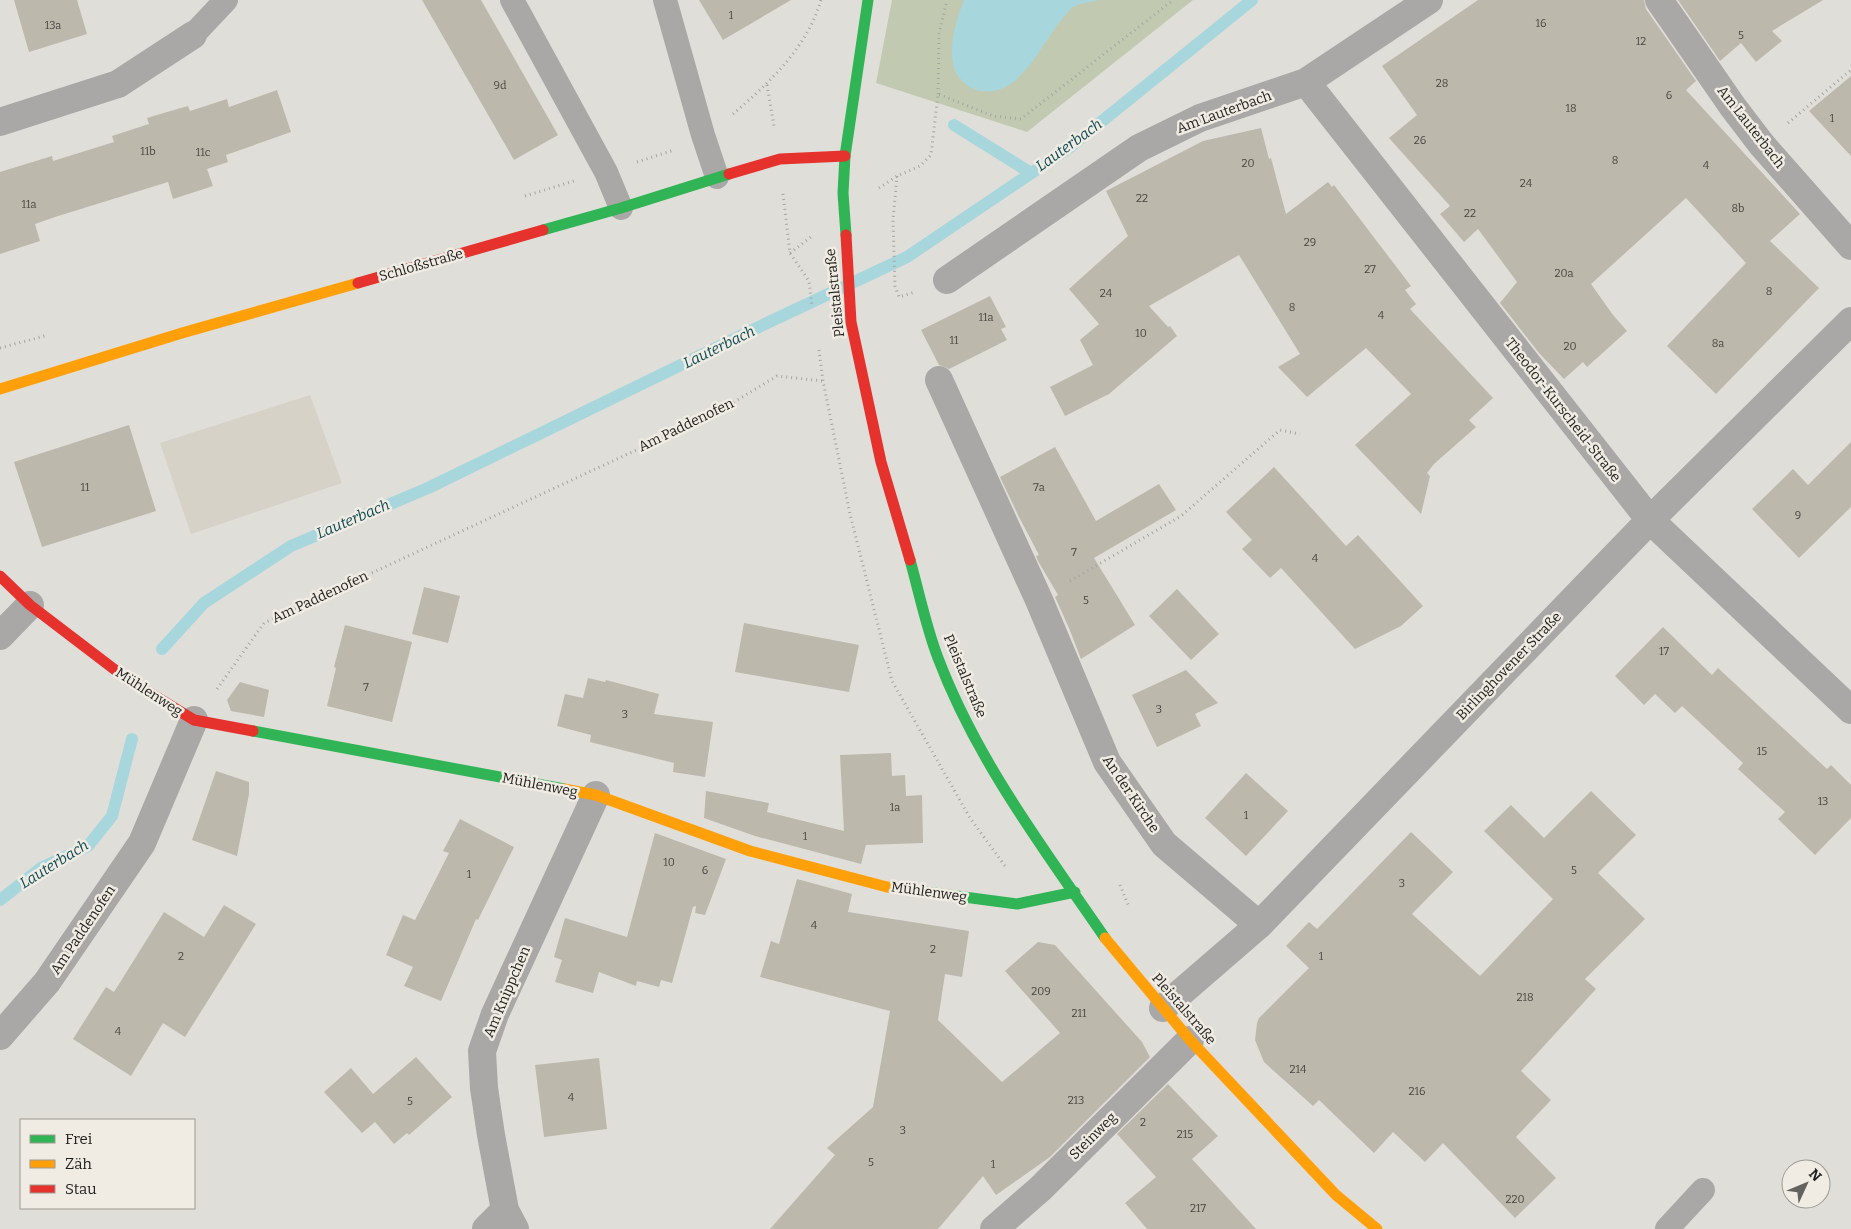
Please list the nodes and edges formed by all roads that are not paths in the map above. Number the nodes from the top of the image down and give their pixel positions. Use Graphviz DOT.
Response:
graph roads {
  1 [pos="226,0"];
  2 [pos="512,0"];
  3 [pos="665,0"];
  4 [pos="868,0"];
  5 [pos="1429,0"];
  6 [pos="1659,0"];
  7 [pos="193,35"];
  8 [pos="1306,82"];
  9 [pos="0,122"];
  10 [pos="845,156"];
  11 [pos="717,177"];
  12 [pos="621,208"];
  13 [pos="1851,246"];
  14 [pos="947,280"];
  15 [pos="1851,321"];
  16 [pos="939,380"];
  17 [pos="0,389"];
  18 [pos="1650,520"];
  19 [pos="0,576"];
  20 [pos="30,605"];
  21 [pos="0,636"];
  22 [pos="1851,710"];
  23 [pos="194,720"];
  24 [pos="596,795"];
  25 [pos="1075,892"];
  26 [pos="1259,925"];
  27 [pos="1163,1008"];
  28 [pos="0,1036"];
  29 [pos="1190,1040"];
  30 [pos="1703,1190"];
  31 [pos="502,1223"];
  32 [pos="994,1229"];
  33 [pos="1377,1229"];
  34 [pos="1667,1229"];
  1 -- 7 [label="lane"];
  2 -- 12 [label="lane"];
  3 -- 11 [label="lane"];
  4 -- 10 [label="main road, Pleistalstraße"];
  5 -- 8 [label="street, Am Lauterbach"];
  6 -- 13 [label="street, Am Lauterbach"];
  7 -- 9 [label="street"];
  8 -- 14 [label="street, Am Lauterbach"];
  8 -- 18 [label="street, Theodor-Kurscheid-Straße"];
  10 -- 11 [label="main road, Schloßstraße"];
  10 -- 25 [label="main road, Pleistalstraße"];
  11 -- 12 [label="main road, Schloßstraße"];
  12 -- 17 [label="main road, Schloßstraße"];
  15 -- 18 [label="street, Birlinghovener Straße"];
  16 -- 26 [label="street, An der Kirche"];
  18 -- 22 [label="street, Theodor-Kurscheid-Straße"];
  18 -- 26 [label="street, Birlinghovener Straße"];
  19 -- 20 [label="main road, Mühlenweg"];
  20 -- 21 [label="street"];
  20 -- 23 [label="main road, Mühlenweg"];
  23 -- 24 [label="main road, Mühlenweg"];
  23 -- 28 [label="street, Am Paddenofen"];
  24 -- 25 [label="main road, Mühlenweg"];
  24 -- 31 [label="street, Am Knippchen"];
  25 -- 27 [label="main road, Pleistalstraße"];
  26 -- 27 [label="street, Birlinghovener Straße"];
  27 -- 29 [label="main road, Pleistalstraße"];
  29 -- 32 [label="street, Steinweg"];
  29 -- 33 [label="main road, Pleistalstraße"];
  30 -- 34 [label="lane"];
}
